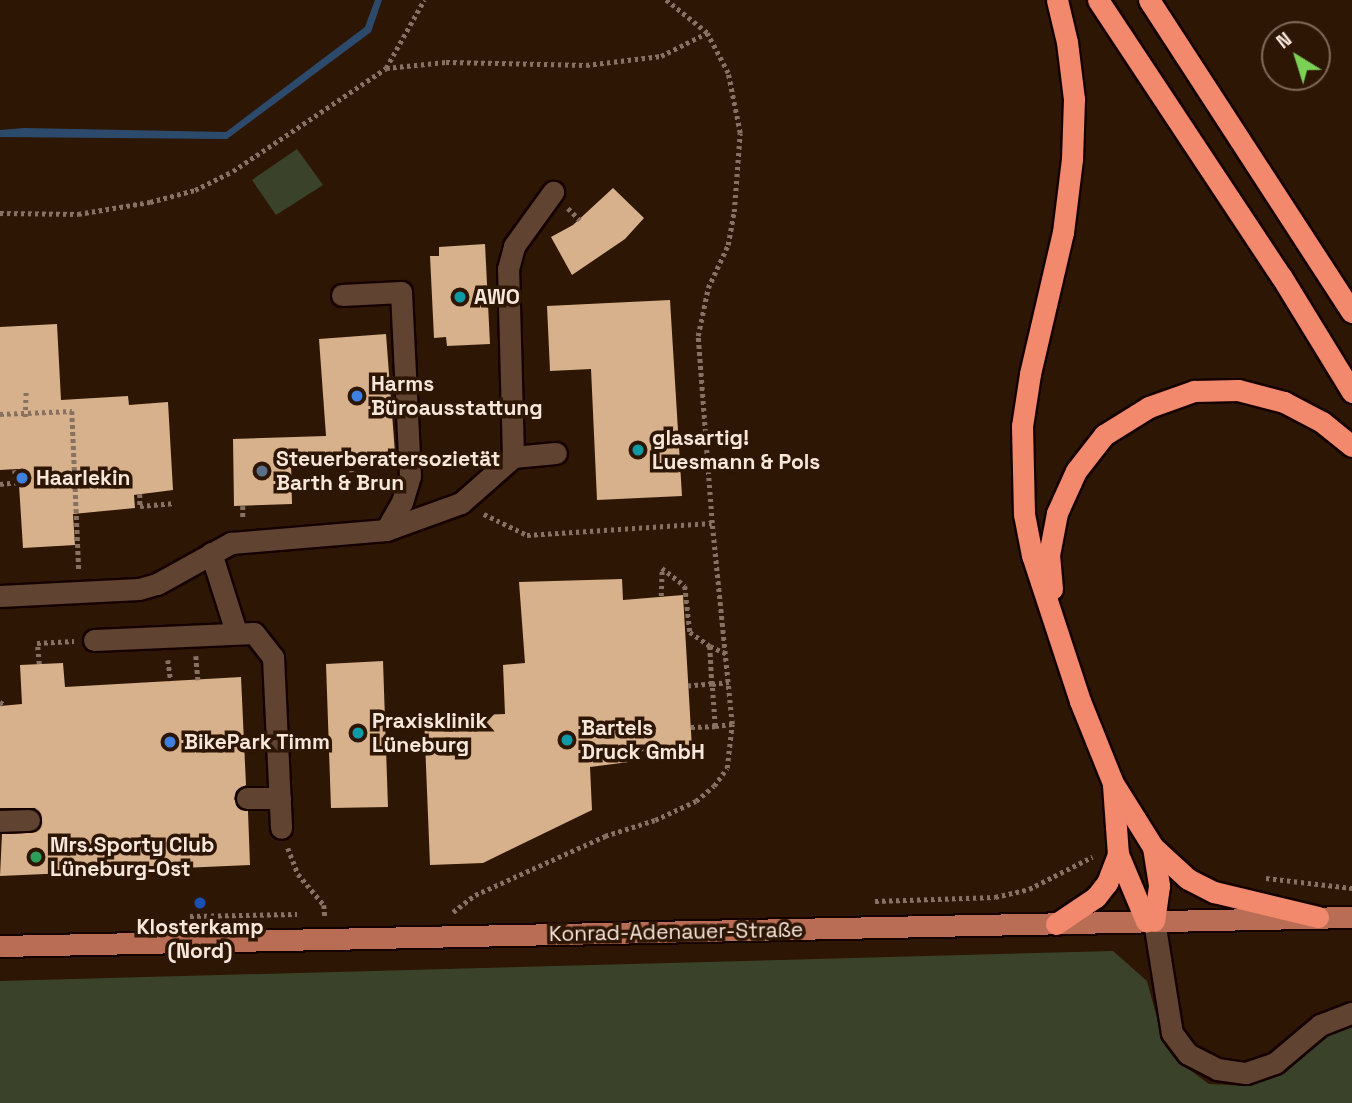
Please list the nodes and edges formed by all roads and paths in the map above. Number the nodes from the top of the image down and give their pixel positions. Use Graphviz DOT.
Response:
graph roads {
  1 [pos="424,0"];
  2 [pos="666,0"];
  3 [pos="1057,0"];
  4 [pos="1098,0"];
  5 [pos="1149,0"];
  6 [pos="707,33"];
  7 [pos="386,68"];
  8 [pos="553,192"];
  9 [pos="0,214"];
  10 [pos="342,295"];
  11 [pos="1352,312"];
  12 [pos="26,389"];
  13 [pos="1352,393"];
  14 [pos="0,414"];
  15 [pos="25,415"];
  16 [pos="1352,446"];
  17 [pos="556,453"];
  18 [pos="351,457"];
  19 [pos="513,457"];
  20 [pos="15,470"];
  21 [pos="352,472"];
  22 [pos="0,484"];
  23 [pos="139,494"];
  24 [pos="172,503"];
  25 [pos="461,503"];
  26 [pos="712,523"];
  27 [pos="386,530"];
  28 [pos="211,553"];
  29 [pos="80,592"];
  30 [pos="0,596"];
  31 [pos="661,596"];
  32 [pos="1054,620"];
  33 [pos="236,632"];
  34 [pos="94,640"];
  35 [pos="710,646"];
  36 [pos="727,654"];
  37 [pos="39,664"];
  38 [pos="729,682"];
  39 [pos="712,684"];
  40 [pos="688,685"];
  41 [pos="732,724"];
  42 [pos="715,726"];
  43 [pos="691,727"];
  44 [pos="1113,783"];
  45 [pos="247,798"];
  46 [pos="279,798"];
  47 [pos="29,820"];
  48 [pos="0,821"];
  49 [pos="281,828"];
  50 [pos="1153,847"];
  51 [pos="1118,854"];
  52 [pos="1255,876"];
  53 [pos="1352,888"];
  54 [pos="325,916"];
  55 [pos="1352,916"];
  56 [pos="1318,917"];
  57 [pos="443,919"];
  58 [pos="1150,921"];
  59 [pos="1056,924"];
  60 [pos="0,946"];
  61 [pos="1352,1013"];
  1 -- 7 [label="path"];
  2 -- 6 [label="path"];
  3 -- 32 [label="highway"];
  4 -- 13 [label="highway"];
  5 -- 11 [label="highway"];
  6 -- 7 [label="path"];
  6 -- 26 [label="path"];
  7 -- 9 [label="path"];
  8 -- 19 [label="street"];
  10 -- 27 [label="street"];
  12 -- 15 [label="path"];
  14 -- 15 [label="path"];
  15 -- 29 [label="path"];
  16 -- 32 [label="highway"];
  17 -- 19 [label="street"];
  18 -- 21 [label="path"];
  19 -- 25 [label="street"];
  20 -- 22 [label="path"];
  23 -- 24 [label="path"];
  25 -- 26 [label="path"];
  25 -- 27 [label="street"];
  26 -- 36 [label="path"];
  27 -- 28 [label="street"];
  28 -- 29 [label="street"];
  28 -- 33 [label="street"];
  29 -- 30 [label="street"];
  31 -- 35 [label="path"];
  32 -- 44 [label="highway"];
  33 -- 34 [label="street"];
  33 -- 46 [label="street"];
  34 -- 37 [label="path"];
  35 -- 36 [label="path"];
  35 -- 39 [label="path"];
  36 -- 38 [label="path"];
  38 -- 39 [label="path"];
  38 -- 41 [label="path"];
  39 -- 40 [label="path"];
  39 -- 42 [label="path"];
  41 -- 42 [label="path"];
  41 -- 57 [label="path"];
  42 -- 43 [label="path"];
  44 -- 50 [label="highway"];
  44 -- 51 [label="highway"];
  45 -- 46 [label="street"];
  46 -- 49 [label="street"];
  47 -- 48 [label="street"];
  49 -- 54 [label="path"];
  50 -- 56 [label="highway"];
  50 -- 58 [label="highway"];
  51 -- 58 [label="highway"];
  51 -- 59 [label="highway"];
  52 -- 53 [label="path"];
  55 -- 56 [label="main road, Konrad-Adenauer-Straße"];
  56 -- 58 [label="main road, Konrad-Adenauer-Straße"];
  58 -- 59 [label="main road, Konrad-Adenauer-Straße"];
  58 -- 61 [label="street"];
  59 -- 60 [label="main road, Konrad-Adenauer-Straße"];
}
